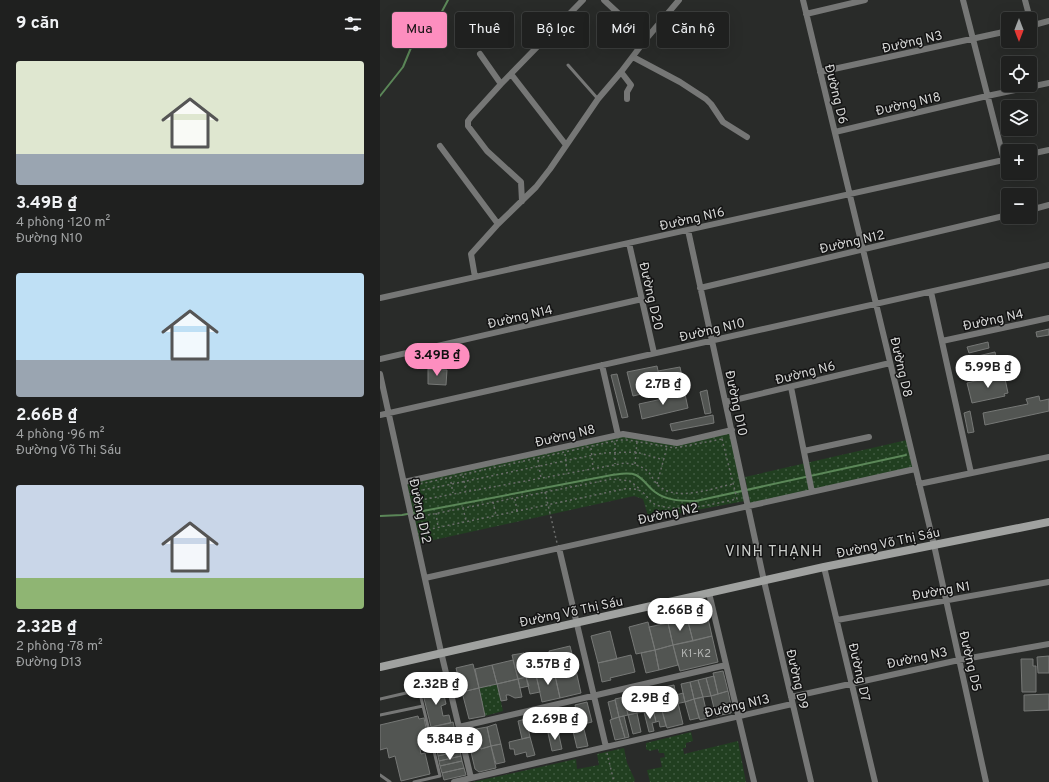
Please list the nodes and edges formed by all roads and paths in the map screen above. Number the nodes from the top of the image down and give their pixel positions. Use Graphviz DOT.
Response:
graph roads {
  1 [pos="583,0"];
  2 [pos="604,0"];
  3 [pos="679,0"];
  4 [pos="803,0"];
  5 [pos="865,0"];
  6 [pos="963,0"];
  7 [pos="1025,0"];
  8 [pos="617,12"];
  9 [pos="1028,12"];
  10 [pos="806,14"];
  11 [pos="1049,21"];
  12 [pos="1037,22"];
  13 [pos="1001,32"];
  14 [pos="649,35"];
  15 [pos="972,38"];
  16 [pos="639,48"];
  17 [pos="480,54"];
  18 [pos="632,57"];
  19 [pos="568,65"];
  20 [pos="621,72"];
  21 [pos="820,72"];
  22 [pos="511,74"];
  23 [pos="1049,83"];
  24 [pos="501,84"];
  25 [pos="987,96"];
  26 [pos="598,99"];
  27 [pos="627,99"];
  28 [pos="835,132"];
  29 [pos="747,137"];
  30 [pos="1001,144"];
  31 [pos="566,145"];
  32 [pos="440,146"];
  33 [pos="1049,150"];
  34 [pos="1037,153"];
  35 [pos="1001,160"];
  36 [pos="850,194"];
  37 [pos="522,201"];
  38 [pos="1049,205"];
  39 [pos="1037,208"];
  40 [pos="1001,217"];
  41 [pos="498,224"];
  42 [pos="688,230"];
  43 [pos="628,243"];
  44 [pos="863,249"];
  45 [pos="1049,265"];
  46 [pos="475,277"];
  47 [pos="700,288"];
  48 [pos="930,292"];
  49 [pos="380,298"];
  50 [pos="642,299"];
  51 [pos="876,304"];
  52 [pos="1049,318"];
  53 [pos="712,341"];
  54 [pos="942,341"];
  55 [pos="654,354"];
  56 [pos="380,359"];
  57 [pos="890,363"];
  58 [pos="602,365"];
  59 [pos="380,374"];
  60 [pos="791,387"];
  61 [pos="726,402"];
  62 [pos="389,413"];
  63 [pos="380,415"];
  64 [pos="732,430"];
  65 [pos="869,437"];
  66 [pos="616,438"];
  67 [pos="637,442"];
  68 [pos="591,446"];
  69 [pos="667,447"];
  70 [pos="804,451"];
  71 [pos="564,452"];
  72 [pos="615,452"];
  73 [pos="636,452"];
  74 [pos="592,455"];
  75 [pos="1049,457"];
  76 [pos="538,458"];
  77 [pos="566,460"];
  78 [pos="664,460"];
  79 [pos="615,464"];
  80 [pos="635,465"];
  81 [pos="539,466"];
  82 [pos="593,468"];
  83 [pos="915,469"];
  84 [pos="567,473"];
  85 [pos="971,473"];
  86 [pos="463,474"];
  87 [pos="450,477"];
  88 [pos="541,478"];
  89 [pos="404,482"];
  90 [pos="464,482"];
  91 [pos="452,484"];
  92 [pos="657,484"];
  93 [pos="733,484"];
  94 [pos="919,484"];
  95 [pos="411,486"];
  96 [pos="466,491"];
  97 [pos="413,492"];
  98 [pos="545,492"];
  99 [pos="643,492"];
  100 [pos="812,492"];
  101 [pos="453,494"];
  102 [pos="514,498"];
  103 [pos="411,501"];
  104 [pos="493,502"];
  105 [pos="548,505"];
  106 [pos="748,506"];
  107 [pos="463,508"];
  108 [pos="517,511"];
  109 [pos="436,513"];
  110 [pos="496,515"];
  111 [pos="418,517"];
  112 [pos="466,521"];
  113 [pos="1049,522"];
  114 [pos="438,527"];
  115 [pos="421,531"];
  116 [pos="934,545"];
  117 [pos="559,548"];
  118 [pos="824,568"];
  119 [pos="425,578"];
  120 [pos="764,581"];
  121 [pos="1049,582"];
  122 [pos="709,593"];
  123 [pos="946,600"];
  124 [pos="837,620"];
  125 [pos="576,623"];
  126 [pos="1049,644"];
  127 [pos="441,652"];
  128 [pos="959,660"];
  129 [pos="726,665"];
  130 [pos="380,666"];
  131 [pos="851,683"];
  132 [pos="594,696"];
  133 [pos="791,697"];
  134 [pos="380,699"];
  135 [pos="792,704"];
  136 [pos="423,706"];
  137 [pos="380,715"];
  138 [pos="738,716"];
  139 [pos="459,727"];
  140 [pos="606,747"];
  141 [pos="380,775"];
  142 [pos="471,778"];
  143 [pos="390,782"];
  144 [pos="414,782"];
  145 [pos="454,782"];
  146 [pos="614,782"];
  147 [pos="754,782"];
  148 [pos="811,782"];
  149 [pos="875,782"];
  150 [pos="986,782"];
  1 -- 22 [label="street"];
  2 -- 8 [label="street"];
  3 -- 14 [label="street"];
  4 -- 10 [label="street, Đường D6"];
  5 -- 10 [label="street"];
  6 -- 15 [label="street"];
  7 -- 9 [label="street"];
  10 -- 21 [label="street, Đường D6"];
  11 -- 12 [label="street"];
  13 -- 15 [label="street, Đường N3"];
  15 -- 21 [label="street, Đường N3"];
  15 -- 25 [label="street"];
  16 -- 18 [label="street"];
  17 -- 24 [label="street"];
  18 -- 20 [label="street"];
  18 -- 29 [label="street"];
  19 -- 26 [label="lane"];
  20 -- 26 [label="street"];
  20 -- 27 [label="street"];
  21 -- 28 [label="street, Đường D6"];
  22 -- 24 [label="street"];
  22 -- 31 [label="street"];
  23 -- 25 [label="street"];
  24 -- 37 [label="street"];
  25 -- 28 [label="street, Đường N18"];
  25 -- 30 [label="street"];
  26 -- 31 [label="street"];
  28 -- 36 [label="street, Đường D6"];
  31 -- 37 [label="street"];
  32 -- 41 [label="street"];
  33 -- 34 [label="street"];
  35 -- 36 [label="street, Đường N16"];
  36 -- 42 [label="street, Đường N16"];
  36 -- 44 [label="street, Đường D8"];
  37 -- 41 [label="street"];
  38 -- 39 [label="street"];
  40 -- 44 [label="street, Đường N12"];
  41 -- 46 [label="street"];
  42 -- 43 [label="street, Đường N16"];
  42 -- 47 [label="street, Đường D10"];
  43 -- 46 [label="street, Đường N16"];
  43 -- 50 [label="street, Đường D20"];
  44 -- 47 [label="street, Đường N12"];
  44 -- 51 [label="street, Đường D8"];
  45 -- 48 [label="street, Đường N10"];
  46 -- 49 [label="street, Đường N16"];
  47 -- 53 [label="street, Đường D10"];
  48 -- 51 [label="street, Đường N10"];
  48 -- 54 [label="street"];
  50 -- 55 [label="street, Đường D20"];
  50 -- 56 [label="street, Đường N14"];
  51 -- 53 [label="street, Đường N10"];
  51 -- 57 [label="street, Đường D8"];
  52 -- 54 [label="street, Đường N4"];
  53 -- 55 [label="street, Đường N10"];
  53 -- 61 [label="street, Đường D10"];
  54 -- 85 [label="street"];
  55 -- 58 [label="street, Đường N10"];
  57 -- 60 [label="street, Đường N6"];
  57 -- 83 [label="street, Đường D8"];
  58 -- 62 [label="street, Đường N10"];
  58 -- 66 [label="street"];
  59 -- 62 [label="street, Đường D12"];
  60 -- 61 [label="street, Đường N6"];
  60 -- 70 [label="street"];
  61 -- 64 [label="street, Đường D10"];
  62 -- 63 [label="street, Đường N10"];
  62 -- 89 [label="street, Đường D12"];
  64 -- 66 [label="street, Đường N8"];
  64 -- 106 [label="street, Đường D10"];
  65 -- 70 [label="street"];
  66 -- 67 [label="path"];
  66 -- 68 [label="path"];
  66 -- 72 [label="path"];
  66 -- 89 [label="street, Đường N8"];
  67 -- 69 [label="path"];
  67 -- 73 [label="path"];
  68 -- 71 [label="path"];
  68 -- 74 [label="path"];
  69 -- 78 [label="path"];
  69 -- 93 [label="path"];
  70 -- 100 [label="street"];
  71 -- 76 [label="path"];
  71 -- 77 [label="path"];
  72 -- 73 [label="path"];
  72 -- 74 [label="path"];
  72 -- 79 [label="path"];
  73 -- 78 [label="path"];
  73 -- 80 [label="path"];
  74 -- 77 [label="path"];
  74 -- 82 [label="path"];
  75 -- 85 [label="street"];
  76 -- 81 [label="path"];
  76 -- 86 [label="path"];
  77 -- 81 [label="path"];
  77 -- 84 [label="path"];
  78 -- 92 [label="path"];
  79 -- 80 [label="path"];
  79 -- 82 [label="path"];
  80 -- 92 [label="path"];
  81 -- 88 [label="path"];
  81 -- 90 [label="path"];
  82 -- 84 [label="path"];
  83 -- 94 [label="street, Đường D8"];
  83 -- 100 [label="street, Đường N2"];
  84 -- 88 [label="path"];
  85 -- 94 [label="street"];
  86 -- 87 [label="path"];
  86 -- 90 [label="path"];
  87 -- 91 [label="path"];
  87 -- 95 [label="path"];
  88 -- 96 [label="path"];
  89 -- 103 [label="street, Đường D12"];
  90 -- 91 [label="path"];
  90 -- 96 [label="path"];
  91 -- 97 [label="path"];
  91 -- 101 [label="path"];
  92 -- 93 [label="path"];
  93 -- 99 [label="path"];
  94 -- 116 [label="street, Đường D8"];
  96 -- 101 [label="path"];
  98 -- 99 [label="path"];
  98 -- 102 [label="path"];
  98 -- 105 [label="path"];
  99 -- 105 [label="path"];
  100 -- 106 [label="street, Đường N2"];
  101 -- 103 [label="path"];
  102 -- 104 [label="path"];
  102 -- 108 [label="path"];
  103 -- 119 [label="street, Đường D12"];
  104 -- 107 [label="path"];
  104 -- 110 [label="path"];
  105 -- 108 [label="path"];
  105 -- 117 [label="path"];
  106 -- 117 [label="street, Đường N2"];
  106 -- 120 [label="street, Đường D10"];
  107 -- 109 [label="path"];
  107 -- 112 [label="path"];
  108 -- 110 [label="path"];
  109 -- 111 [label="path"];
  109 -- 114 [label="path"];
  110 -- 112 [label="path"];
  112 -- 114 [label="path"];
  113 -- 116 [label="main road, Đường Võ Thị Sáu"];
  114 -- 115 [label="path"];
  116 -- 118 [label="main road, Đường Võ Thị Sáu"];
  116 -- 123 [label="street, Đường D5"];
  117 -- 119 [label="street, Đường N2"];
  117 -- 125 [label="street"];
  118 -- 120 [label="main road, Đường Võ Thị Sáu"];
  118 -- 124 [label="street, Đường D7"];
  119 -- 127 [label="street, Đường D12"];
  120 -- 122 [label="main road, Đường Võ Thị Sáu"];
  120 -- 133 [label="street, Đường D9"];
  121 -- 123 [label="street, Đường N1"];
  122 -- 125 [label="main road, Đường Võ Thị Sáu"];
  122 -- 129 [label="street"];
  123 -- 124 [label="street, Đường N1"];
  123 -- 128 [label="street, Đường D5"];
  124 -- 131 [label="street, Đường D7"];
  125 -- 127 [label="main road, Đường Võ Thị Sáu"];
  125 -- 132 [label="street"];
  126 -- 128 [label="street, Đường N3"];
  127 -- 130 [label="main road, Đường Võ Thị Sáu"];
  127 -- 139 [label="street, Đường D12"];
  128 -- 131 [label="street, Đường N3"];
  128 -- 150 [label="street, Đường D5"];
  129 -- 132 [label="street"];
  129 -- 138 [label="street"];
  131 -- 133 [label="street, Đường N3"];
  131 -- 149 [label="street, Đường D7"];
  132 -- 139 [label="street"];
  132 -- 140 [label="street"];
  133 -- 135 [label="street, Đường D9"];
  134 -- 136 [label="lane"];
  135 -- 138 [label="street, Đường N13"];
  135 -- 148 [label="street, Đường D9"];
  136 -- 137 [label="lane"];
  136 -- 144 [label="lane"];
  138 -- 140 [label="street, Đường N13"];
  138 -- 147 [label="street"];
  139 -- 142 [label="street, Đường D12"];
  140 -- 142 [label="street, Đường N13"];
  140 -- 146 [label="path"];
  141 -- 143 [label="lane"];
  142 -- 145 [label="street, Đường N13"];
}
